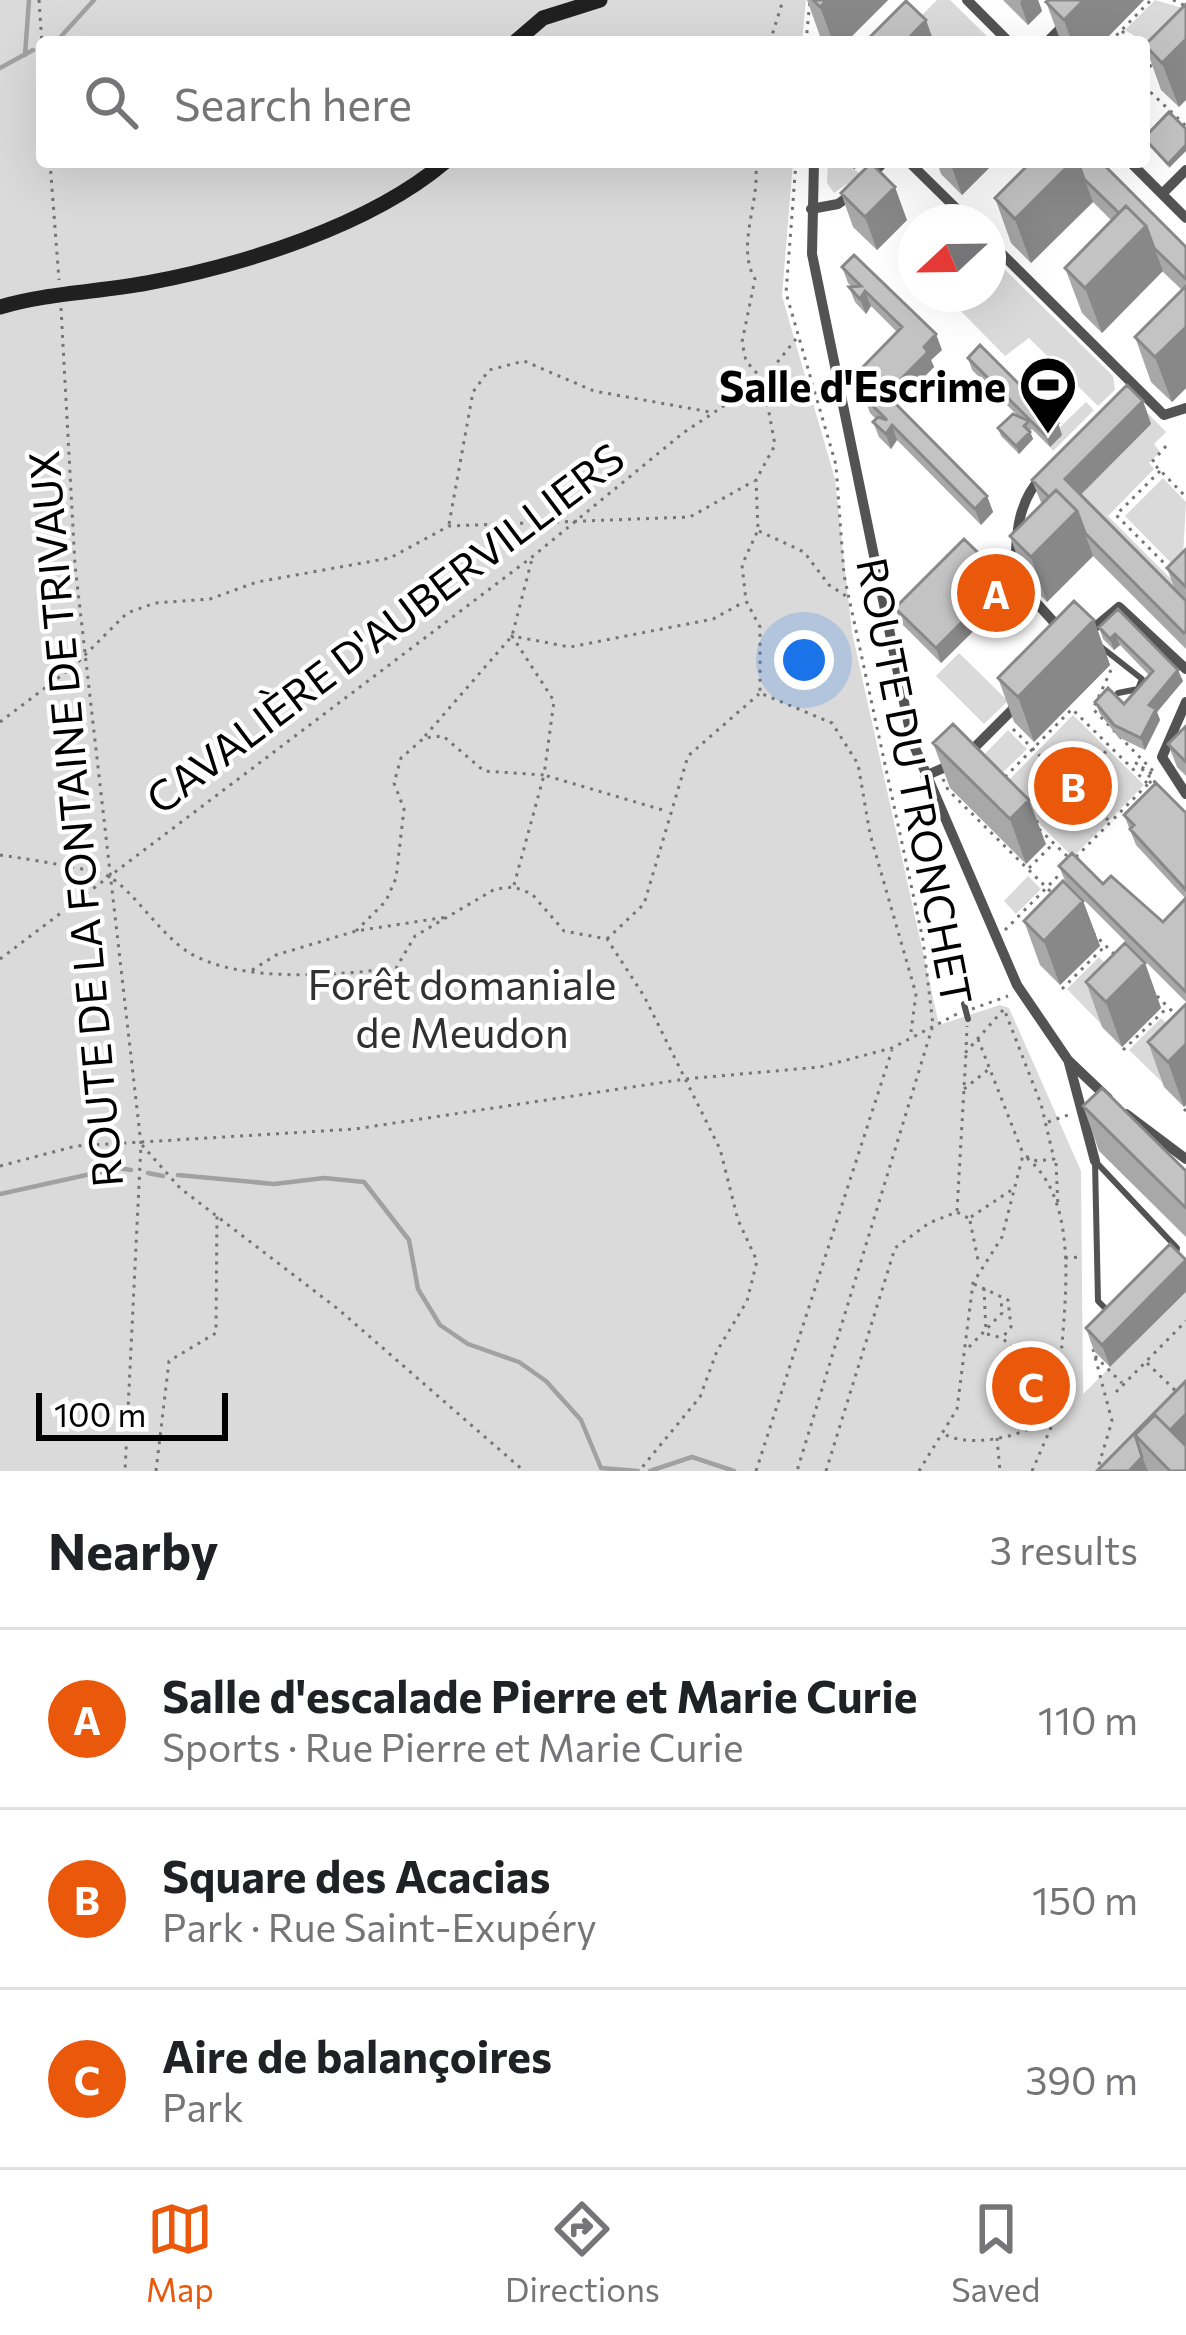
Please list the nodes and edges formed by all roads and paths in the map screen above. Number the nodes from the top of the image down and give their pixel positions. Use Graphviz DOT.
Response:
graph roads {
  1 [pos="39,0"];
  2 [pos="600,0"];
  3 [pos="783,0"];
  4 [pos="810,0"];
  5 [pos="967,0"];
  6 [pos="1151,0"];
  7 [pos="1173,0"];
  8 [pos="1186,6"];
  9 [pos="1074,15"];
  10 [pos="1121,30"];
  11 [pos="41,36"];
  12 [pos="523,36"];
  13 [pos="772,36"];
  14 [pos="807,36"];
  15 [pos="1003,36"];
  16 [pos="1053,36"];
  17 [pos="1116,36"];
  18 [pos="1127,36"];
  19 [pos="1150,58"];
  20 [pos="1154,62"];
  21 [pos="1166,65"];
  22 [pos="1150,67"];
  23 [pos="1166,82"];
  24 [pos="1150,91"];
  25 [pos="1153,94"];
  26 [pos="1186,126"];
  27 [pos="50,168"];
  28 [pos="435,168"];
  29 [pos="756,168"];
  30 [pos="796,168"];
  31 [pos="814,168"];
  32 [pos="857,168"];
  33 [pos="878,168"];
  34 [pos="915,168"];
  35 [pos="1136,168"];
  36 [pos="1186,170"];
  37 [pos="871,175"];
  38 [pos="1162,194"];
  39 [pos="952,204"];
  40 [pos="811,208"];
  41 [pos="1186,218"];
  42 [pos="1006,259"];
  43 [pos="60,296"];
  44 [pos="0,307"];
  45 [pos="797,338"];
  46 [pos="763,380"];
  47 [pos="1186,408"];
  48 [pos="715,412"];
  49 [pos="1166,446"];
  50 [pos="1160,471"];
  51 [pos="1046,472"];
  52 [pos="756,480"];
  53 [pos="1186,497"];
  54 [pos="573,525"];
  55 [pos="448,526"];
  56 [pos="758,530"];
  57 [pos="532,557"];
  58 [pos="1182,582"];
  59 [pos="849,597"];
  60 [pos="746,601"];
  61 [pos="1088,633"];
  62 [pos="512,636"];
  63 [pos="87,648"];
  64 [pos="1110,656"];
  65 [pos="1186,669"];
  66 [pos="1033,689"];
  67 [pos="760,693"];
  68 [pos="1118,693"];
  69 [pos="1096,694"];
  70 [pos="1186,702"];
  71 [pos="1106,704"];
  72 [pos="1004,719"];
  73 [pos="0,722"];
  74 [pos="424,738"];
  75 [pos="1111,747"];
  76 [pos="1033,748"];
  77 [pos="1137,754"];
  78 [pos="1127,764"];
  79 [pos="1092,766"];
  80 [pos="1053,769"];
  81 [pos="544,775"];
  82 [pos="925,776"];
  83 [pos="1157,777"];
  84 [pos="1148,784"];
  85 [pos="996,786"];
  86 [pos="948,790"];
  87 [pos="1186,794"];
  88 [pos="1092,804"];
  89 [pos="1055,805"];
  90 [pos="668,812"];
  91 [pos="1022,812"];
  92 [pos="1111,823"];
  93 [pos="1035,824"];
  94 [pos="1054,843"];
  95 [pos="0,855"];
  96 [pos="1072,862"];
  97 [pos="1028,869"];
  98 [pos="108,875"];
  99 [pos="514,887"];
  100 [pos="1047,887"];
  101 [pos="1062,902"];
  102 [pos="449,917"];
  103 [pos="1091,931"];
  104 [pos="356,932"];
  105 [pos="607,939"];
  106 [pos="996,942"];
  107 [pos="1106,945"];
  108 [pos="0,959"];
  109 [pos="1121,961"];
  110 [pos="250,971"];
  111 [pos="1062,989"];
  112 [pos="1152,991"];
  113 [pos="1011,995"];
  114 [pos="964,1004"];
  115 [pos="1168,1006"];
  116 [pos="968,1019"];
  117 [pos="1186,1024"];
  118 [pos="934,1025"];
  119 [pos="911,1034"];
  120 [pos="978,1039"];
  121 [pos="892,1048"];
  122 [pos="1123,1050"];
  123 [pos="966,1052"];
  124 [pos="1068,1060"];
  125 [pos="989,1069"];
  126 [pos="685,1079"];
  127 [pos="963,1090"];
  128 [pos="1120,1110"];
  129 [pos="1058,1119"];
  130 [pos="1047,1123"];
  131 [pos="1089,1133"];
  132 [pos="141,1144"];
  133 [pos="1023,1155"];
  134 [pos="1185,1158"];
  135 [pos="1054,1159"];
  136 [pos="1095,1161"];
  137 [pos="0,1166"];
  138 [pos="1014,1187"];
  139 [pos="957,1212"];
  140 [pos="217,1214"];
  141 [pos="1058,1214"];
  142 [pos="970,1219"];
  143 [pos="1080,1257"];
  144 [pos="1063,1258"];
  145 [pos="979,1267"];
  146 [pos="973,1283"];
  147 [pos="984,1288"];
  148 [pos="1005,1313"];
  149 [pos="1186,1321"];
  150 [pos="987,1334"];
  151 [pos="1002,1338"];
  152 [pos="1103,1338"];
  153 [pos="965,1347"];
  154 [pos="1027,1354"];
  155 [pos="1094,1354"];
  156 [pos="1146,1362"];
  157 [pos="1029,1366"];
  158 [pos="1060,1373"];
  159 [pos="1124,1384"];
  160 [pos="1186,1388"];
  161 [pos="1116,1392"];
  162 [pos="1041,1406"];
  163 [pos="1057,1414"];
  164 [pos="1049,1420"];
  165 [pos="945,1434"];
  166 [pos="997,1438"];
  167 [pos="124,1471"];
  168 [pos="155,1471"];
  169 [pos="524,1471"];
  170 [pos="639,1471"];
  171 [pos="756,1471"];
  172 [pos="797,1471"];
  173 [pos="826,1471"];
  174 [pos="919,1471"];
  175 [pos="1000,1471"];
  176 [pos="1032,1471"];
  177 [pos="1097,1471"];
  1 -- 11 [label="path"];
  2 -- 12 [label="main road"];
  3 -- 13 [label="path"];
  4 -- 14 [label="path"];
  5 -- 15 [label="street"];
  6 -- 10 [label="path"];
  7 -- 8 [label="path"];
  9 -- 16 [label="street"];
  10 -- 17 [label="path"];
  10 -- 18 [label="path"];
  19 -- 20 [label="path"];
  20 -- 21 [label="path"];
  20 -- 22 [label="path"];
  23 -- 25 [label="path"];
  24 -- 25 [label="path"];
  25 -- 26 [label="path"];
  27 -- 43 [label="path, ROUTE DE LA FONTAINE DE TRIVAUX"];
  28 -- 43 [label="main road"];
  29 -- 46 [label="path"];
  30 -- 45 [label="path, ROUTE DU TRONCHET"];
  31 -- 40 [label="street"];
  32 -- 37 [label="path"];
  33 -- 37 [label="street"];
  34 -- 39 [label="street"];
  35 -- 38 [label="street"];
  36 -- 38 [label="street"];
  37 -- 40 [label="street"];
  38 -- 41 [label="street"];
  40 -- 82 [label="street"];
  42 -- 47 [label="street"];
  43 -- 44 [label="main road"];
  43 -- 63 [label="path, ROUTE DE LA FONTAINE DE TRIVAUX"];
  45 -- 46 [label="path, CAVALIÈRE D'AUBERVILLIERS"];
  45 -- 59 [label="path, ROUTE DU TRONCHET"];
  46 -- 48 [label="path, CAVALIÈRE D'AUBERVILLIERS"];
  46 -- 52 [label="path"];
  48 -- 54 [label="path, CAVALIÈRE D'AUBERVILLIERS"];
  48 -- 55 [label="path"];
  49 -- 50 [label="path"];
  50 -- 53 [label="path"];
  50 -- 58 [label="path"];
  51 -- 61 [label="street"];
  52 -- 54 [label="path"];
  52 -- 56 [label="path"];
  54 -- 55 [label="path"];
  54 -- 57 [label="path, CAVALIÈRE D'AUBERVILLIERS"];
  55 -- 63 [label="path"];
  56 -- 59 [label="path"];
  56 -- 60 [label="path"];
  57 -- 62 [label="path"];
  57 -- 98 [label="path, CAVALIÈRE D'AUBERVILLIERS"];
  59 -- 118 [label="path, ROUTE DU TRONCHET"];
  60 -- 62 [label="path"];
  60 -- 67 [label="path"];
  61 -- 64 [label="lane"];
  61 -- 65 [label="street"];
  62 -- 74 [label="path"];
  62 -- 81 [label="path"];
  63 -- 73 [label="path"];
  63 -- 98 [label="path, ROUTE DE LA FONTAINE DE TRIVAUX"];
  64 -- 68 [label="lane"];
  64 -- 69 [label="path"];
  66 -- 72 [label="street"];
  67 -- 90 [label="path"];
  67 -- 119 [label="path"];
  69 -- 71 [label="path"];
  69 -- 77 [label="path"];
  70 -- 87 [label="street"];
  72 -- 76 [label="path"];
  72 -- 82 [label="street"];
  74 -- 81 [label="path"];
  74 -- 104 [label="path"];
  75 -- 76 [label="path"];
  75 -- 78 [label="path"];
  75 -- 79 [label="path"];
  76 -- 80 [label="path"];
  76 -- 85 [label="path"];
  77 -- 78 [label="path"];
  77 -- 83 [label="path"];
  78 -- 84 [label="path"];
  79 -- 80 [label="path"];
  79 -- 88 [label="path"];
  80 -- 89 [label="path"];
  81 -- 90 [label="path"];
  81 -- 99 [label="path"];
  82 -- 106 [label="street"];
  83 -- 84 [label="path"];
  83 -- 84 [label="path"];
  84 -- 92 [label="path"];
  86 -- 97 [label="path"];
  88 -- 89 [label="path"];
  88 -- 92 [label="path"];
  89 -- 93 [label="path"];
  90 -- 105 [label="path"];
  91 -- 93 [label="path"];
  92 -- 96 [label="path"];
  93 -- 94 [label="path"];
  94 -- 96 [label="path"];
  94 -- 97 [label="path"];
  95 -- 98 [label="path"];
  96 -- 100 [label="path"];
  97 -- 100 [label="path"];
  98 -- 108 [label="path, CAVALIÈRE D'AUBERVILLIERS"];
  98 -- 110 [label="path"];
  98 -- 132 [label="path, ROUTE DE LA FONTAINE DE TRIVAUX"];
  99 -- 102 [label="path"];
  99 -- 105 [label="path"];
  100 -- 101 [label="path"];
  100 -- 106 [label="path"];
  102 -- 104 [label="path"];
  102 -- 110 [label="path"];
  103 -- 107 [label="path"];
  104 -- 110 [label="path"];
  105 -- 126 [label="path"];
  106 -- 124 [label="street"];
  107 -- 109 [label="path"];
  107 -- 111 [label="path"];
  112 -- 115 [label="path"];
  113 -- 118 [label="path"];
  114 -- 116 [label="lane"];
  115 -- 117 [label="path"];
  115 -- 122 [label="path"];
  116 -- 123 [label="path"];
  118 -- 119 [label="path"];
  118 -- 172 [label="path, ROUTE DU TRONCHET"];
  119 -- 121 [label="path"];
  120 -- 123 [label="path"];
  120 -- 125 [label="path"];
  120 -- 130 [label="path"];
  121 -- 126 [label="path"];
  121 -- 171 [label="path"];
  123 -- 127 [label="path"];
  124 -- 128 [label="street"];
  124 -- 131 [label="street"];
  125 -- 127 [label="path"];
  125 -- 133 [label="path"];
  126 -- 132 [label="path"];
  126 -- 170 [label="path"];
  127 -- 139 [label="path"];
  128 -- 131 [label="street"];
  128 -- 134 [label="street"];
  129 -- 130 [label="path"];
  130 -- 135 [label="path"];
  131 -- 136 [label="street"];
  132 -- 137 [label="path"];
  132 -- 140 [label="path"];
  132 -- 167 [label="path, ROUTE DE LA FONTAINE DE TRIVAUX"];
  133 -- 135 [label="path"];
  133 -- 138 [label="path"];
  133 -- 141 [label="path"];
  135 -- 141 [label="path"];
  136 -- 136 [label="lane"];
  138 -- 142 [label="path"];
  138 -- 145 [label="path"];
  139 -- 142 [label="path"];
  139 -- 173 [label="path"];
  140 -- 168 [label="path"];
  140 -- 169 [label="path"];
  141 -- 144 [label="path"];
  142 -- 145 [label="path"];
  143 -- 144 [label="path"];
  144 -- 158 [label="path"];
  145 -- 146 [label="path"];
  146 -- 147 [label="path"];
  146 -- 153 [label="path"];
  147 -- 148 [label="path"];
  147 -- 150 [label="path"];
  148 -- 150 [label="path"];
  148 -- 151 [label="path"];
  149 -- 156 [label="path"];
  150 -- 151 [label="path"];
  150 -- 153 [label="path"];
  151 -- 154 [label="path"];
  152 -- 155 [label="path"];
  153 -- 165 [label="path"];
  154 -- 157 [label="path"];
  154 -- 158 [label="path"];
  155 -- 159 [label="path"];
  155 -- 177 [label="path"];
  156 -- 159 [label="path"];
  156 -- 160 [label="path"];
  158 -- 163 [label="path"];
  159 -- 161 [label="path"];
  162 -- 164 [label="path"];
  163 -- 164 [label="path"];
  163 -- 176 [label="path"];
  164 -- 166 [label="path"];
  165 -- 166 [label="path"];
  165 -- 174 [label="path"];
  166 -- 175 [label="path"];
}
